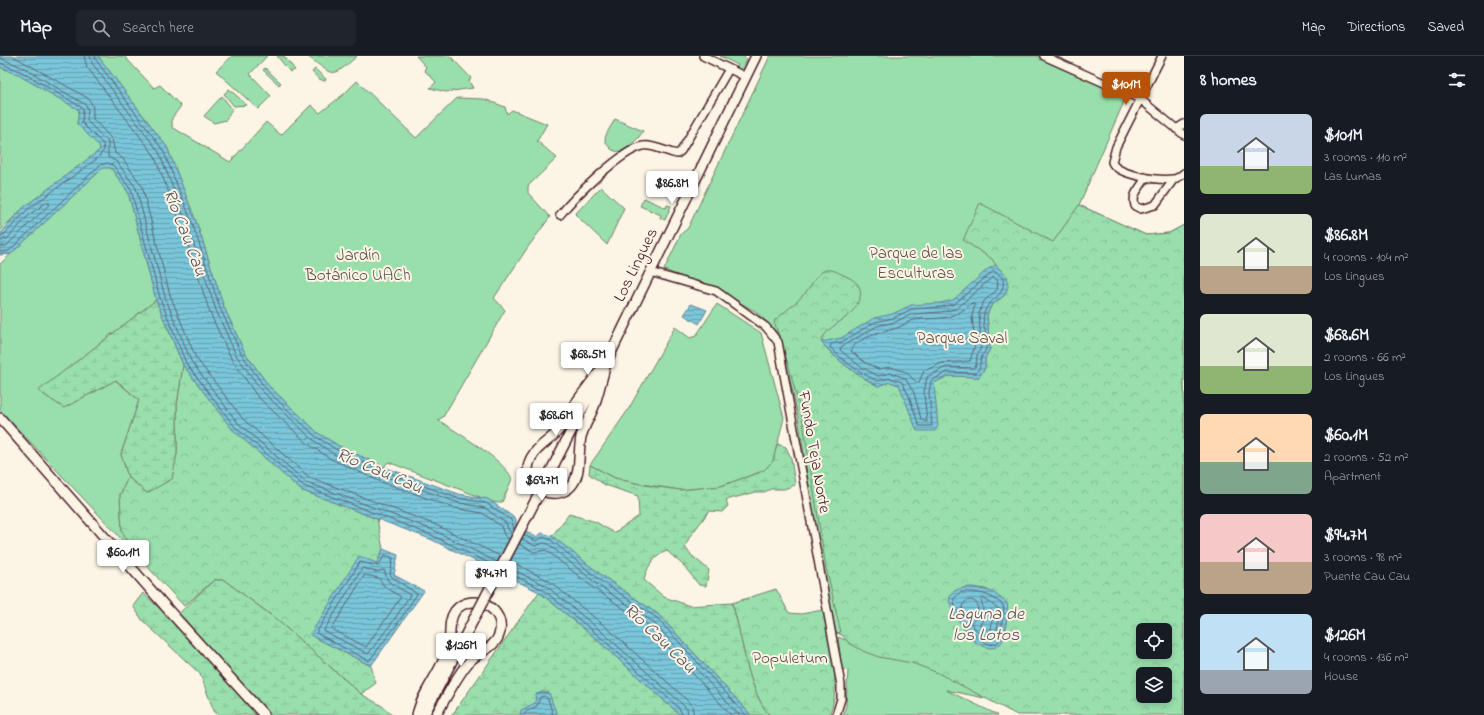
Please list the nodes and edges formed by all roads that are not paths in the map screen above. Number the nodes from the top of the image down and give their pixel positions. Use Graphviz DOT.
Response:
graph roads {
  1 [pos="703,56"];
  2 [pos="756,56"];
  3 [pos="1044,56"];
  4 [pos="1162,56"];
  5 [pos="1052,58"];
  6 [pos="729,69"];
  7 [pos="746,77"];
  8 [pos="1140,99"];
  9 [pos="1184,124"];
  10 [pos="1176,129"];
  11 [pos="1184,135"];
  12 [pos="1184,173"];
  13 [pos="1145,177"];
  14 [pos="1174,179"];
  15 [pos="560,215"];
  16 [pos="650,272"];
  17 [pos="606,363"];
  18 [pos="0,418"];
  19 [pos="264,715"];
  20 [pos="417,715"];
  21 [pos="424,715"];
  22 [pos="436,715"];
  23 [pos="836,715"];
  1 -- 6 [label="street"];
  2 -- 7 [label="main road, Los Lingues"];
  3 -- 5 [label="street"];
  4 -- 8 [label="street"];
  5 -- 8 [label="street"];
  6 -- 7 [label="street"];
  6 -- 15 [label="street"];
  7 -- 16 [label="main road, Los Lingues"];
  8 -- 10 [label="street"];
  8 -- 13 [label="street"];
  9 -- 10 [label="street"];
  10 -- 11 [label="street"];
  12 -- 14 [label="street"];
  13 -- 14 [label="street"];
  13 -- 14 [label="street"];
  16 -- 17 [label="main road, Los Lingues"];
  16 -- 23 [label="street, Fundo Teja Norte"];
  17 -- 17 [label="main road"];
  17 -- 21 [label="main road, Los Lingues, bridge"];
  18 -- 19 [label="main road"];
  20 -- 22 [label="main road"];
}
